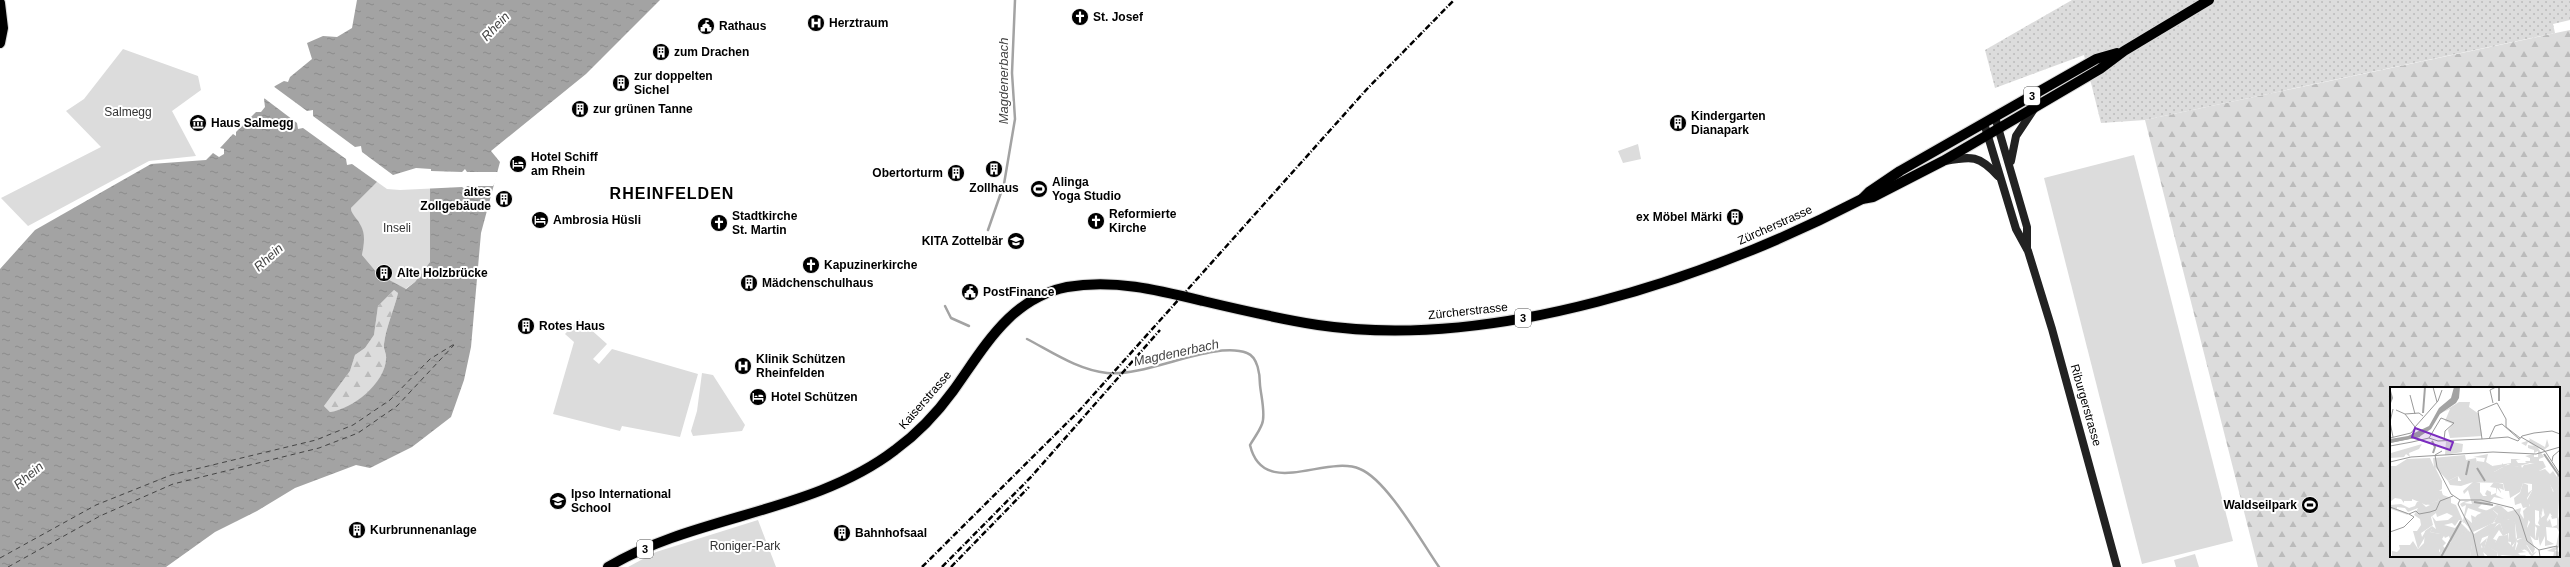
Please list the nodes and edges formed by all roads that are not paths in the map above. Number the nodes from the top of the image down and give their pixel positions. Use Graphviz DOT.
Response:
graph roads {
  1 [pos="2209,0"];
  2 [pos="0,3"];
  3 [pos="0,43"];
  4 [pos="2124,51"];
  5 [pos="2036,106"];
  6 [pos="1995,116"];
  7 [pos="1984,123"];
  8 [pos="1998,127"];
  9 [pos="1987,133"];
  10 [pos="1942,161"];
  11 [pos="2011,164"];
  12 [pos="1999,177"];
  13 [pos="1862,200"];
  14 [pos="2028,251"];
  15 [pos="1132,285"];
  16 [pos="608,567"];
  17 [pos="2117,567"];
  1 -- 4 [label="main road, Zürcherstrasse / 3"];
  2 -- 3 [label="main road"];
  4 -- 5 [label="main road, Zürcherstrasse / 3"];
  4 -- 6 [label="main road, Zürcherstrasse / 3"];
  5 -- 8 [label="main road, Zürcherstrasse / 3"];
  5 -- 11 [label="main road"];
  6 -- 7 [label="main road, Zürcherstrasse / 3"];
  6 -- 8 [label="main road, Riburgerstrasse"];
  7 -- 9 [label="main road, Riburgerstrasse"];
  7 -- 13 [label="main road, Zürcherstrasse / 3"];
  8 -- 9 [label="main road, Zürcherstrasse / 3"];
  8 -- 11 [label="main road, Riburgerstrasse"];
  9 -- 10 [label="main road, Zürcherstrasse / 3"];
  9 -- 12 [label="main road, Riburgerstrasse"];
  10 -- 12 [label="main road, Riburgerstrasse"];
  10 -- 13 [label="main road, Zürcherstrasse / 3"];
  11 -- 14 [label="main road, Riburgerstrasse"];
  12 -- 14 [label="main road, Riburgerstrasse"];
  13 -- 15 [label="main road, Zürcherstrasse / 3"];
  14 -- 17 [label="main road, Riburgerstrasse"];
  15 -- 16 [label="main road, Kaiserstrasse / 3"];
}
